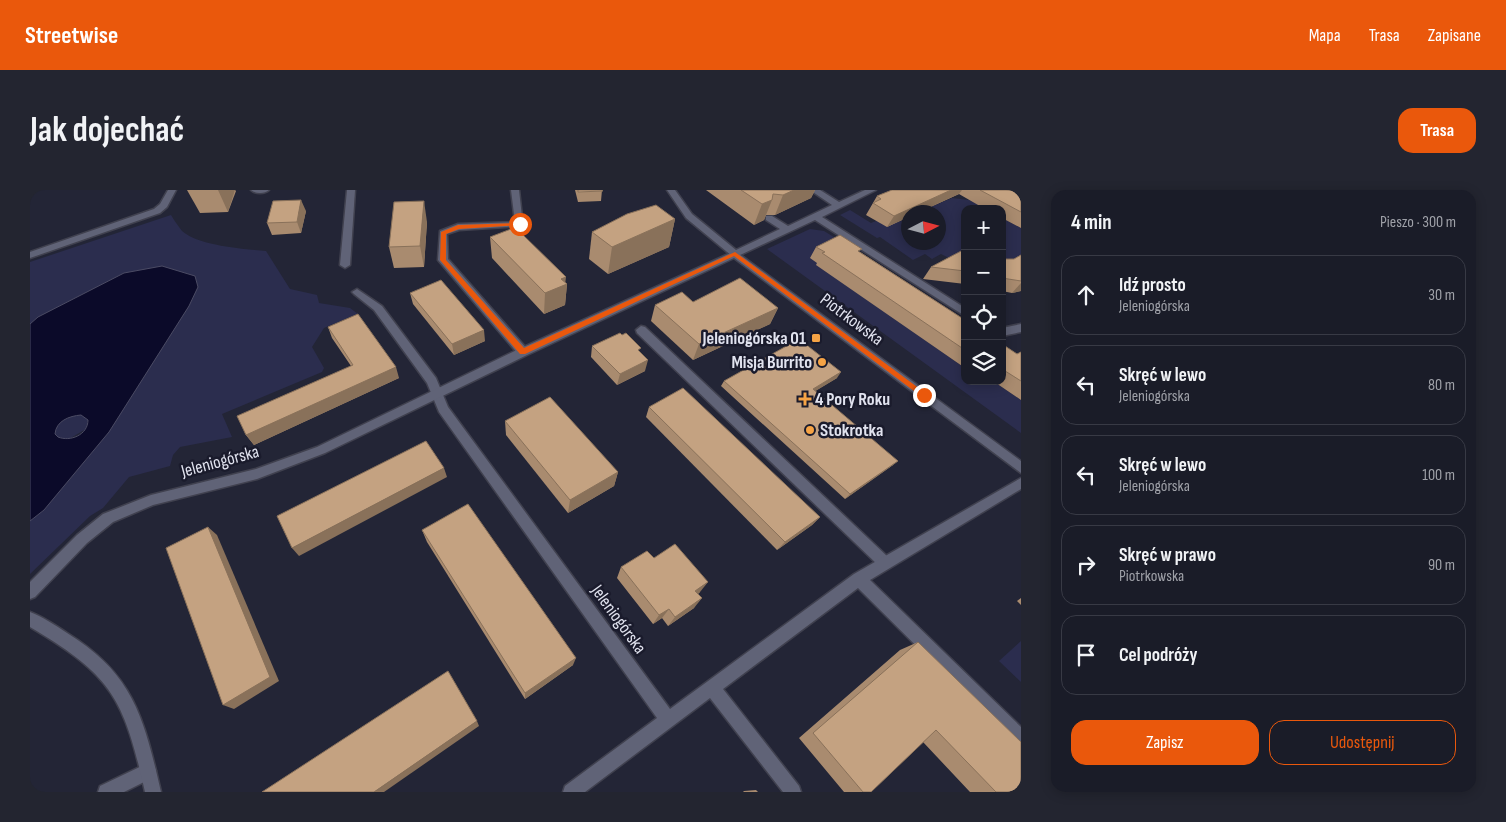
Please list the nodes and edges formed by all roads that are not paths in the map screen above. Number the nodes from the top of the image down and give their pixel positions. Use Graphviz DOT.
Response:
graph roads {
  1 [pos="172,190"];
  2 [pos="255,190"];
  3 [pos="265,190"];
  4 [pos="351,190"];
  5 [pos="515,190"];
  6 [pos="671,190"];
  7 [pos="814,190"];
  8 [pos="872,190"];
  9 [pos="838,205"];
  10 [pos="815,216"];
  11 [pos="769,218"];
  12 [pos="786,229"];
  13 [pos="735,254"];
  14 [pos="30,255"];
  15 [pos="345,265"];
  16 [pos="357,292"];
  17 [pos="961,310"];
  18 [pos="1021,328"];
  19 [pos="641,330"];
  20 [pos="1006,332"];
  21 [pos="523,352"];
  22 [pos="438,393"];
  23 [pos="1021,468"];
  24 [pos="1021,483"];
  25 [pos="884,562"];
  26 [pos="859,579"];
  27 [pos="30,592"];
  28 [pos="30,619"];
  29 [pos="712,688"];
  30 [pos="668,720"];
  31 [pos="1021,738"];
  32 [pos="148,771"];
  33 [pos="106,792"];
  34 [pos="153,792"];
  35 [pos="571,792"];
  36 [pos="793,792"];
  1 -- 14 [label="street"];
  2 -- 3 [label="street"];
  4 -- 15 [label="street"];
  5 -- 21 [label="street"];
  6 -- 13 [label="street, Piotrkowska"];
  7 -- 9 [label="street"];
  8 -- 9 [label="street, Jeleniogórska"];
  9 -- 10 [label="street, Jeleniogórska"];
  10 -- 12 [label="street, Jeleniogórska"];
  10 -- 17 [label="street"];
  11 -- 12 [label="street"];
  12 -- 13 [label="street, Jeleniogórska"];
  13 -- 21 [label="street, Jeleniogórska"];
  13 -- 23 [label="street, Piotrkowska"];
  16 -- 22 [label="street, Jeleniogórska"];
  18 -- 20 [label="street"];
  19 -- 25 [label="street"];
  21 -- 22 [label="street, Jeleniogórska"];
  22 -- 27 [label="street, Jeleniogórska"];
  22 -- 30 [label="street, Jeleniogórska"];
  24 -- 25 [label="street"];
  25 -- 26 [label="street"];
  26 -- 29 [label="street"];
  26 -- 31 [label="street"];
  28 -- 32 [label="street"];
  29 -- 30 [label="street"];
  29 -- 36 [label="street"];
  30 -- 35 [label="street"];
  32 -- 33 [label="street"];
  32 -- 34 [label="street"];
}
